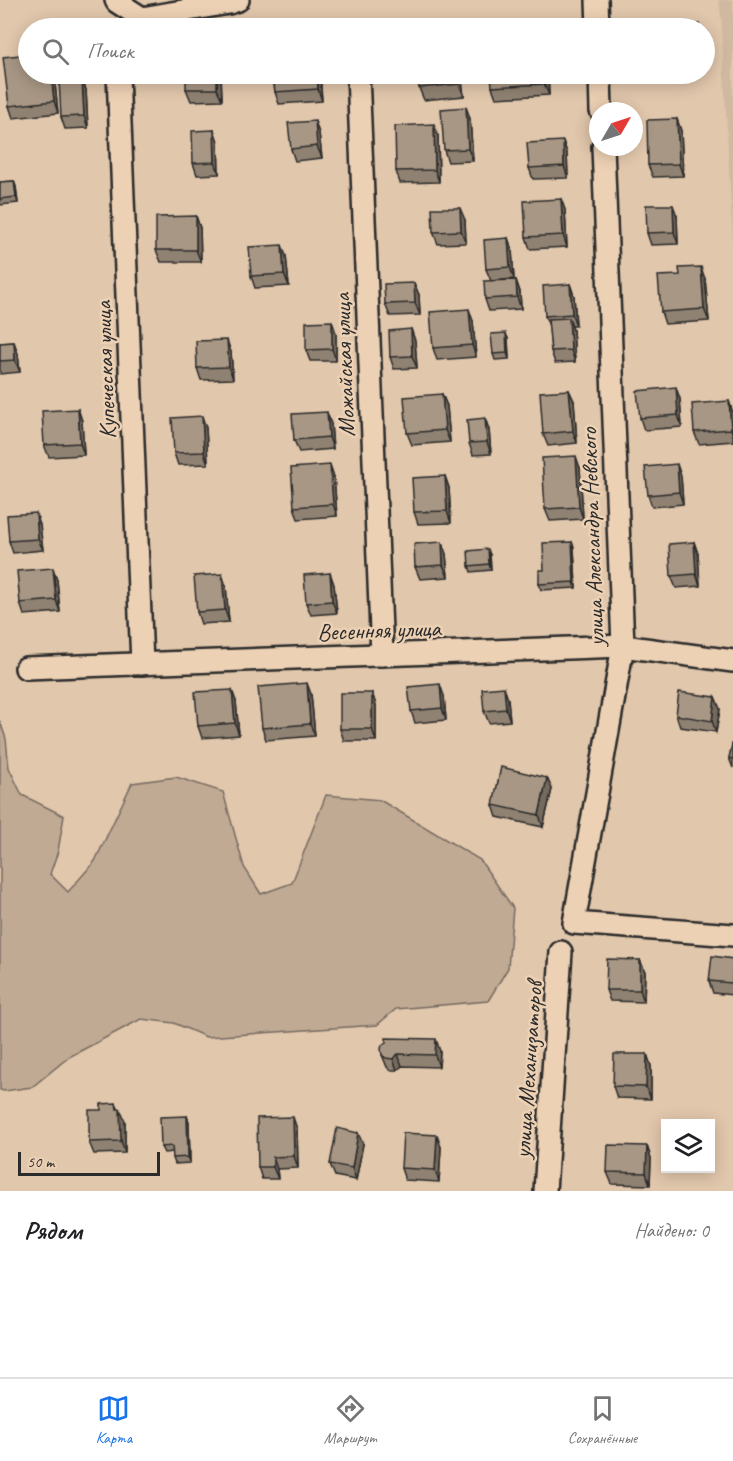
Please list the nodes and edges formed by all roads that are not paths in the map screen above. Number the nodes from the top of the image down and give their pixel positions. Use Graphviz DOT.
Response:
graph roads {
  1 [pos="238,0"];
  2 [pos="597,0"];
  3 [pos="117,1"];
  4 [pos="598,18"];
  5 [pos="118,84"];
  6 [pos="358,84"];
  7 [pos="600,84"];
  8 [pos="601,102"];
  9 [pos="603,156"];
  10 [pos="623,646"];
  11 [pos="382,655"];
  12 [pos="733,661"];
  13 [pos="142,664"];
  14 [pos="26,668"];
  15 [pos="733,935"];
  16 [pos="561,951"];
  17 [pos="545,1191"];
  1 -- 3 [label="street"];
  2 -- 4 [label="street"];
  5 -- 13 [label="street, Купеческая улица"];
  6 -- 11 [label="street, Можайская улица"];
  7 -- 8 [label="street"];
  9 -- 10 [label="street, улица Александра Невского"];
  10 -- 11 [label="street, Весенняя улица"];
  10 -- 12 [label="street, Весенняя улица"];
  10 -- 15 [label="street, улица Александра Невского"];
  11 -- 13 [label="street, Весенняя улица"];
  13 -- 14 [label="street, Весенняя улица"];
  16 -- 17 [label="street, улица Механизаторов"];
}
